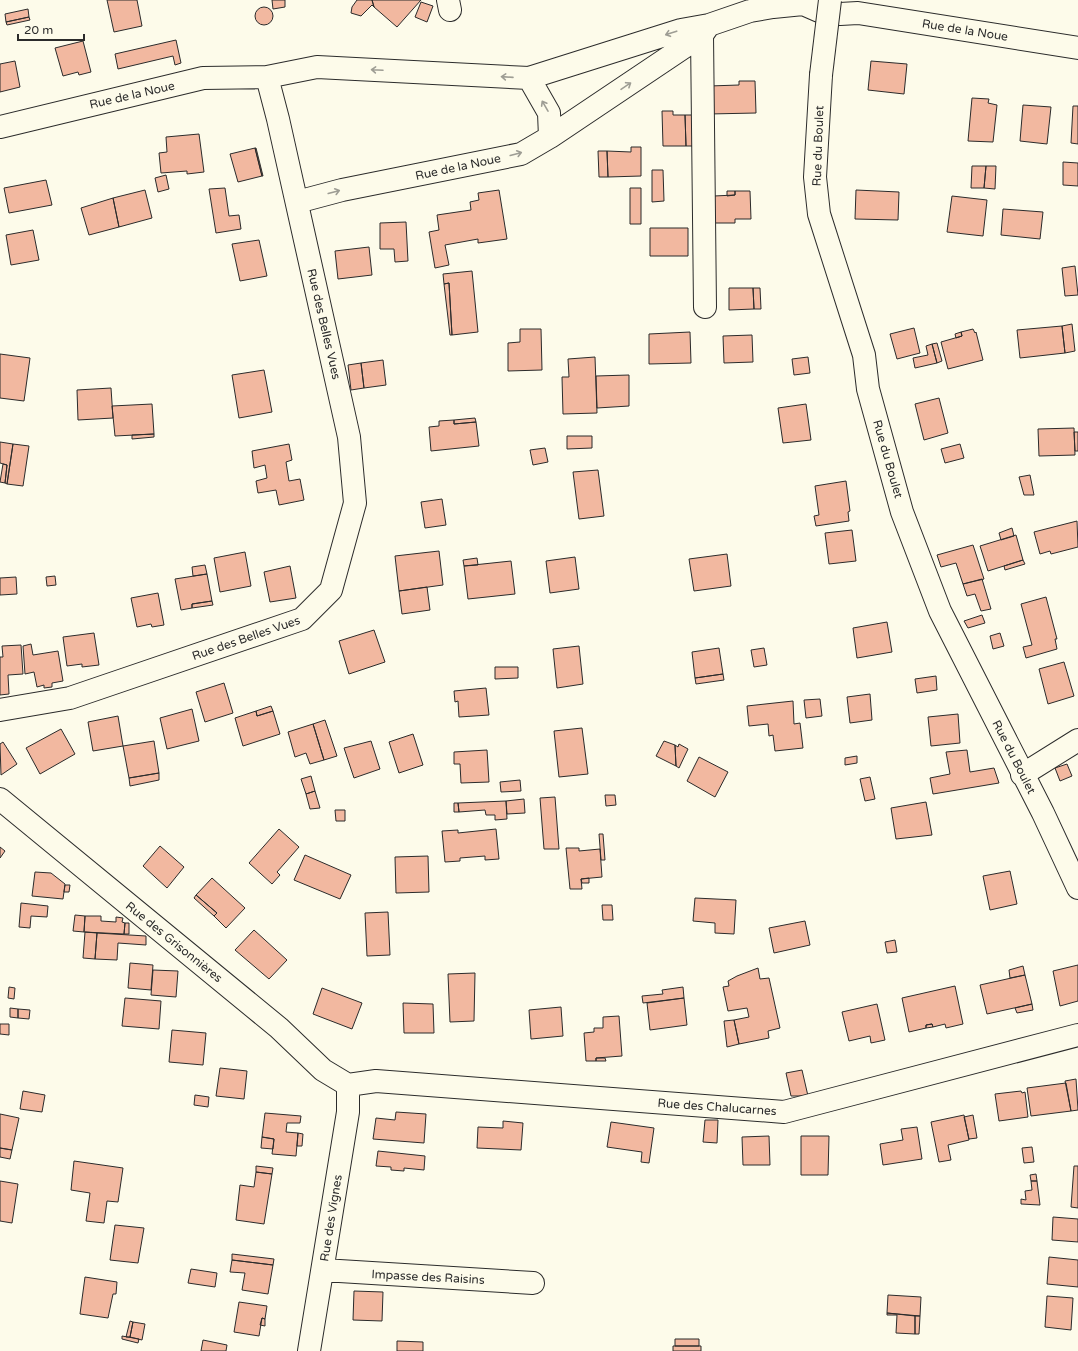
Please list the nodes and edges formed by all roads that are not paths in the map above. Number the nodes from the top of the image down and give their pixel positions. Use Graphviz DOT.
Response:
graph roads {
  1 [pos="830,0"];
  2 [pos="706,30"];
  3 [pos="1078,48"];
  4 [pos="267,77"];
  5 [pos="529,78"];
  6 [pos="0,127"];
  7 [pos="550,137"];
  8 [pos="297,202"];
  9 [pos="705,307"];
  10 [pos="0,710"];
  11 [pos="1078,740"];
  12 [pos="1022,775"];
  13 [pos="0,799"];
  14 [pos="1078,888"];
  15 [pos="1078,1035"];
  16 [pos="348,1085"];
  17 [pos="322,1270"];
  18 [pos="533,1283"];
  19 [pos="309,1351"];
  1 -- 12 [label="street, Rue du Boulet, bridge"];
  2 -- 3 [label="street, Rue de la Noue"];
  2 -- 5 [label="street, Rue de la Noue, one-way"];
  7 -- 2 [label="street, Rue de la Noue, one-way"];
  2 -- 9 [label="street"];
  5 -- 4 [label="street, Rue de la Noue, one-way"];
  4 -- 6 [label="street, Rue de la Noue"];
  4 -- 8 [label="street"];
  7 -- 5 [label="street, one-way"];
  8 -- 7 [label="street, Rue de la Noue, one-way"];
  8 -- 10 [label="street, Rue des Belles Vues"];
  11 -- 12 [label="street"];
  12 -- 14 [label="street, Rue du Boulet"];
  13 -- 16 [label="street, Rue des Grisonnières"];
  15 -- 16 [label="street, Rue des Chalucarnes"];
  16 -- 17 [label="street, Rue des Vignes"];
  17 -- 18 [label="street, Impasse des Raisins"];
  17 -- 19 [label="street, Rue des Vignes"];
}
